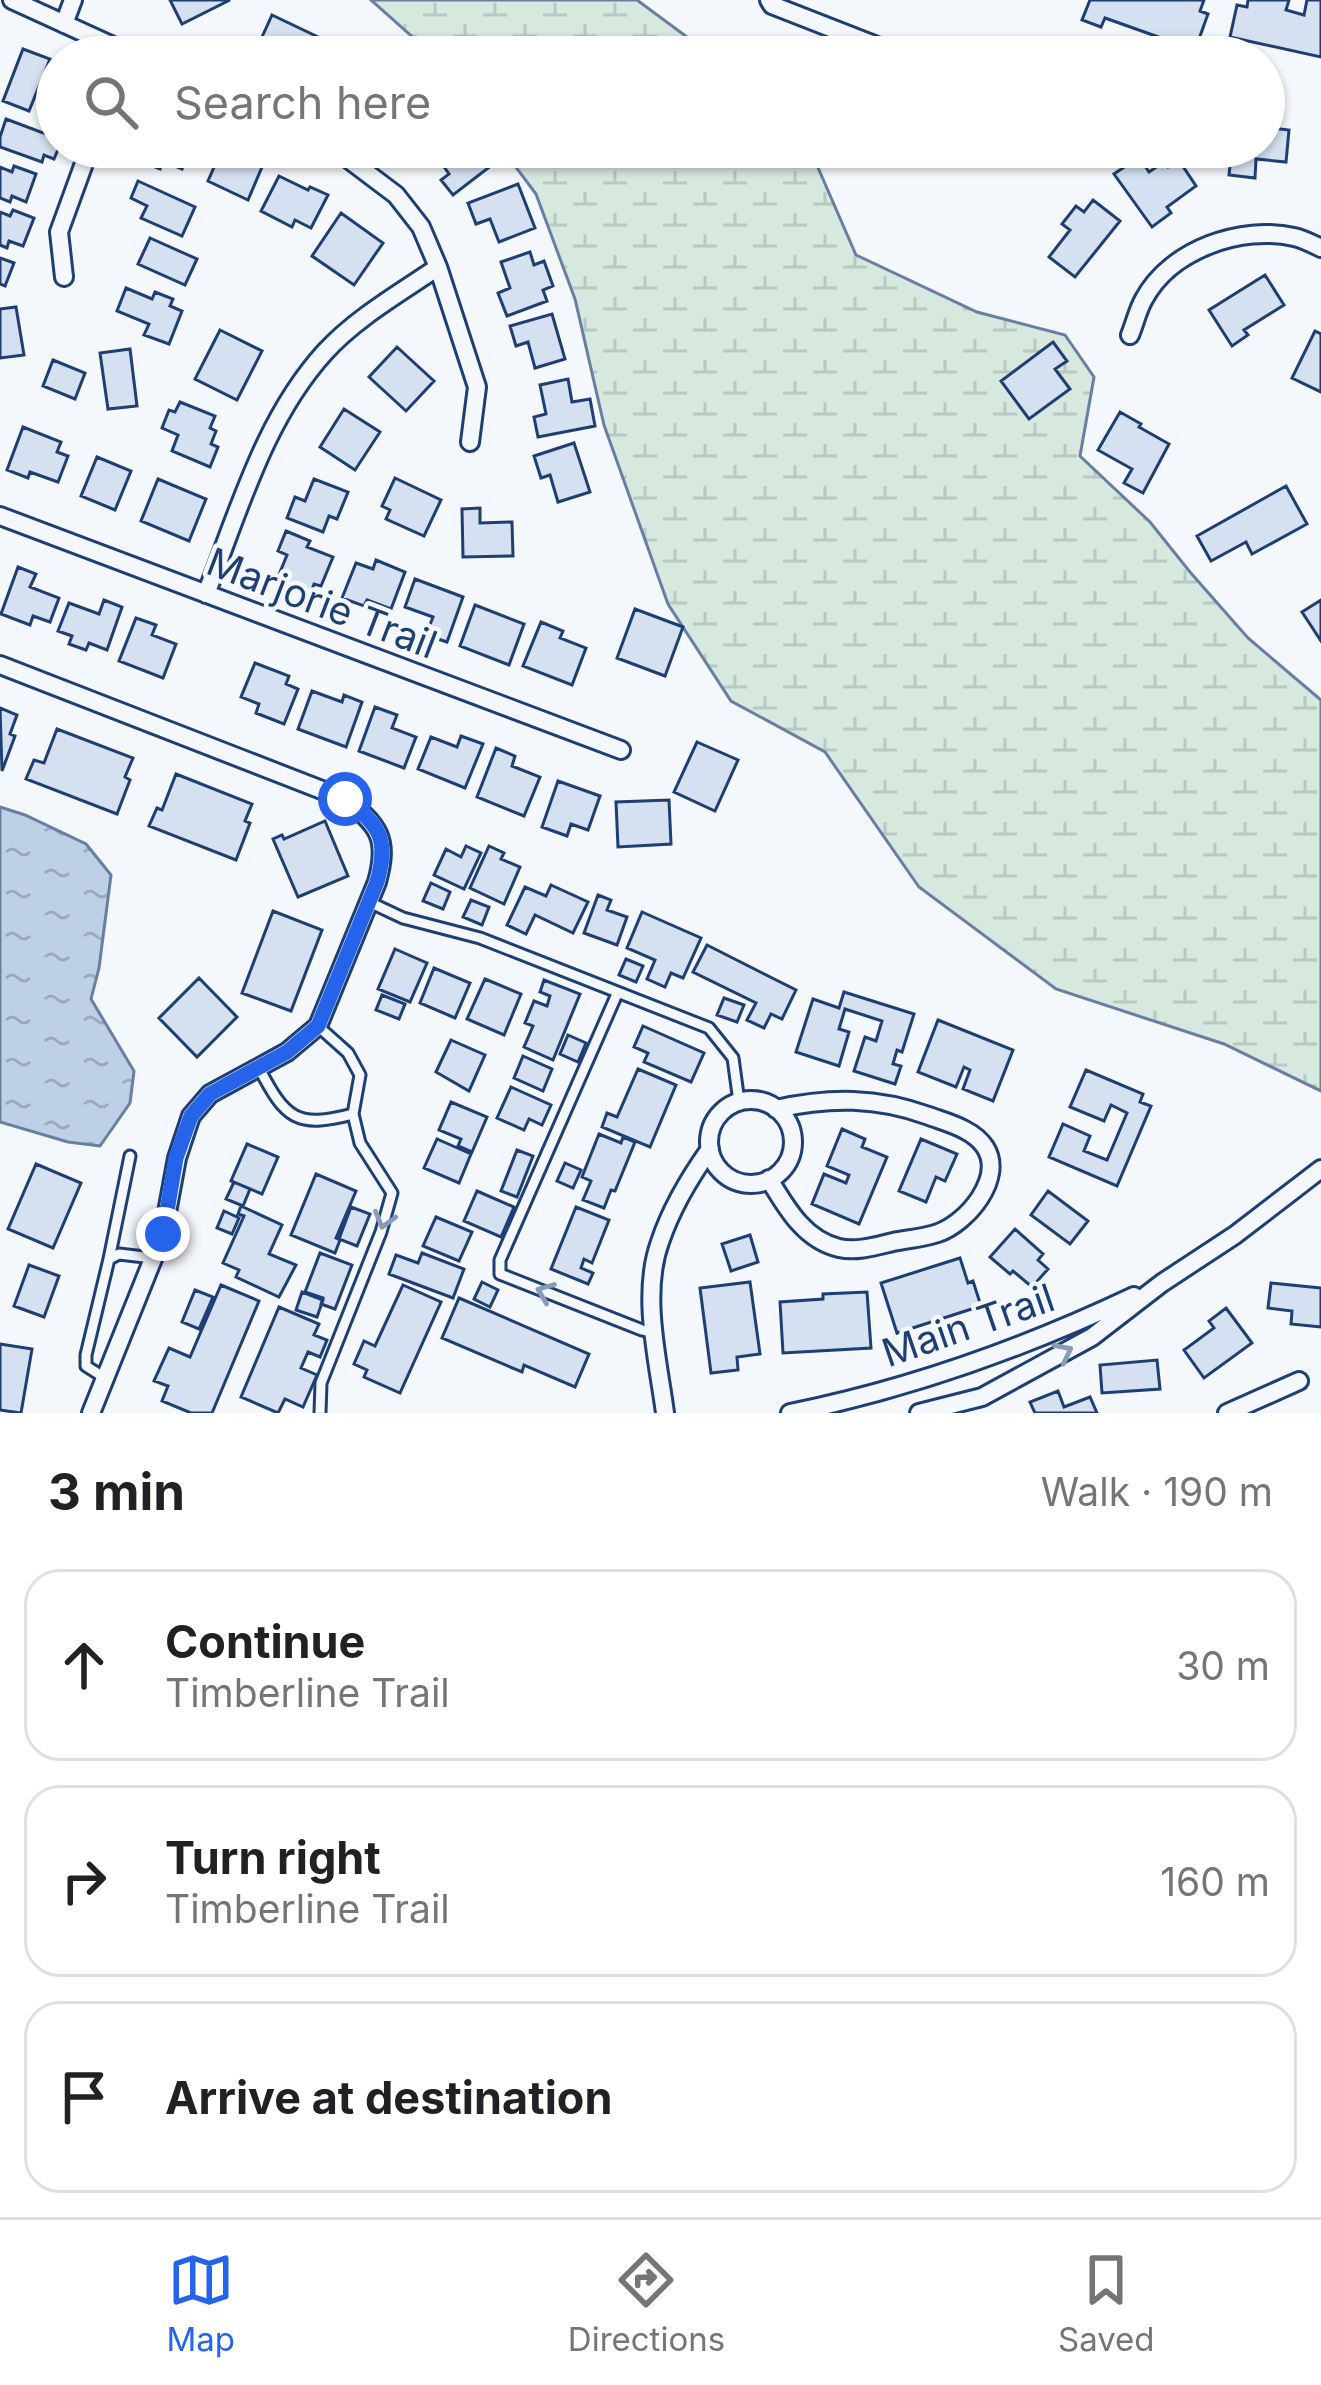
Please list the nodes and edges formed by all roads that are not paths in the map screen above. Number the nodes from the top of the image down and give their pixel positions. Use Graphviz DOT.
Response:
graph roads {
  1 [pos="12,0"];
  2 [pos="73,0"];
  3 [pos="770,0"];
  4 [pos="64,24"];
  5 [pos="89,36"];
  6 [pos="851,36"];
  7 [pos="82,168"];
  8 [pos="360,168"];
  9 [pos="1321,248"];
  10 [pos="438,268"];
  11 [pos="64,277"];
  12 [pos="1130,334"];
  13 [pos="470,442"];
  14 [pos="0,516"];
  15 [pos="206,594"];
  16 [pos="0,665"];
  17 [pos="621,750"];
  18 [pos="369,902"];
  19 [pos="617,994"];
  20 [pos="318,1026"];
  21 [pos="259,1067"];
  22 [pos="739,1102"];
  23 [pos="776,1108"];
  24 [pos="352,1114"];
  25 [pos="710,1149"];
  26 [pos="130,1156"];
  27 [pos="1321,1168"];
  28 [pos="769,1179"];
  29 [pos="153,1258"];
  30 [pos="110,1259"];
  31 [pos="1162,1283"];
  32 [pos="654,1333"];
  33 [pos="1008,1351"];
  34 [pos="942,1372"];
  35 [pos="1019,1376"];
  36 [pos="104,1378"];
  37 [pos="1299,1381"];
  38 [pos="950,1405"];
  39 [pos="984,1405"];
  40 [pos="91,1413"];
  41 [pos="320,1413"];
  42 [pos="665,1413"];
  43 [pos="790,1413"];
  44 [pos="919,1413"];
  45 [pos="1227,1413"];
  1 -- 4 [label="street"];
  2 -- 4 [label="street"];
  3 -- 6 [label="street"];
  4 -- 5 [label="street"];
  7 -- 11 [label="street"];
  8 -- 10 [label="street"];
  9 -- 12 [label="street"];
  10 -- 13 [label="street"];
  10 -- 15 [label="street"];
  14 -- 15 [label="street, Marjorie Trail"];
  15 -- 17 [label="street, Marjorie Trail"];
  16 -- 18 [label="street"];
  18 -- 19 [label="lane"];
  18 -- 20 [label="street"];
  19 -- 22 [label="lane"];
  32 -- 19 [label="lane, one-way"];
  20 -- 21 [label="street"];
  20 -- 24 [label="lane"];
  21 -- 24 [label="lane"];
  21 -- 29 [label="street"];
  22 -- 23 [label="street"];
  22 -- 25 [label="street"];
  23 -- 28 [label="street"];
  23 -- 28 [label="street"];
  24 -- 41 [label="lane, one-way"];
  25 -- 28 [label="street"];
  25 -- 32 [label="street"];
  26 -- 30 [label="lane"];
  27 -- 31 [label="street, Main Trail"];
  29 -- 30 [label="lane"];
  29 -- 36 [label="street"];
  30 -- 36 [label="lane"];
  31 -- 33 [label="street, Main Trail"];
  35 -- 31 [label="street, Main Trail, one-way"];
  32 -- 42 [label="street"];
  33 -- 34 [label="street, Main Trail"];
  33 -- 35 [label="street"];
  34 -- 38 [label="street"];
  34 -- 43 [label="street, Main Trail"];
  35 -- 39 [label="street, Main Trail"];
  36 -- 40 [label="street"];
  37 -- 45 [label="street"];
  38 -- 39 [label="street, Main Trail"];
  38 -- 44 [label="street, Main Trail"];
}
